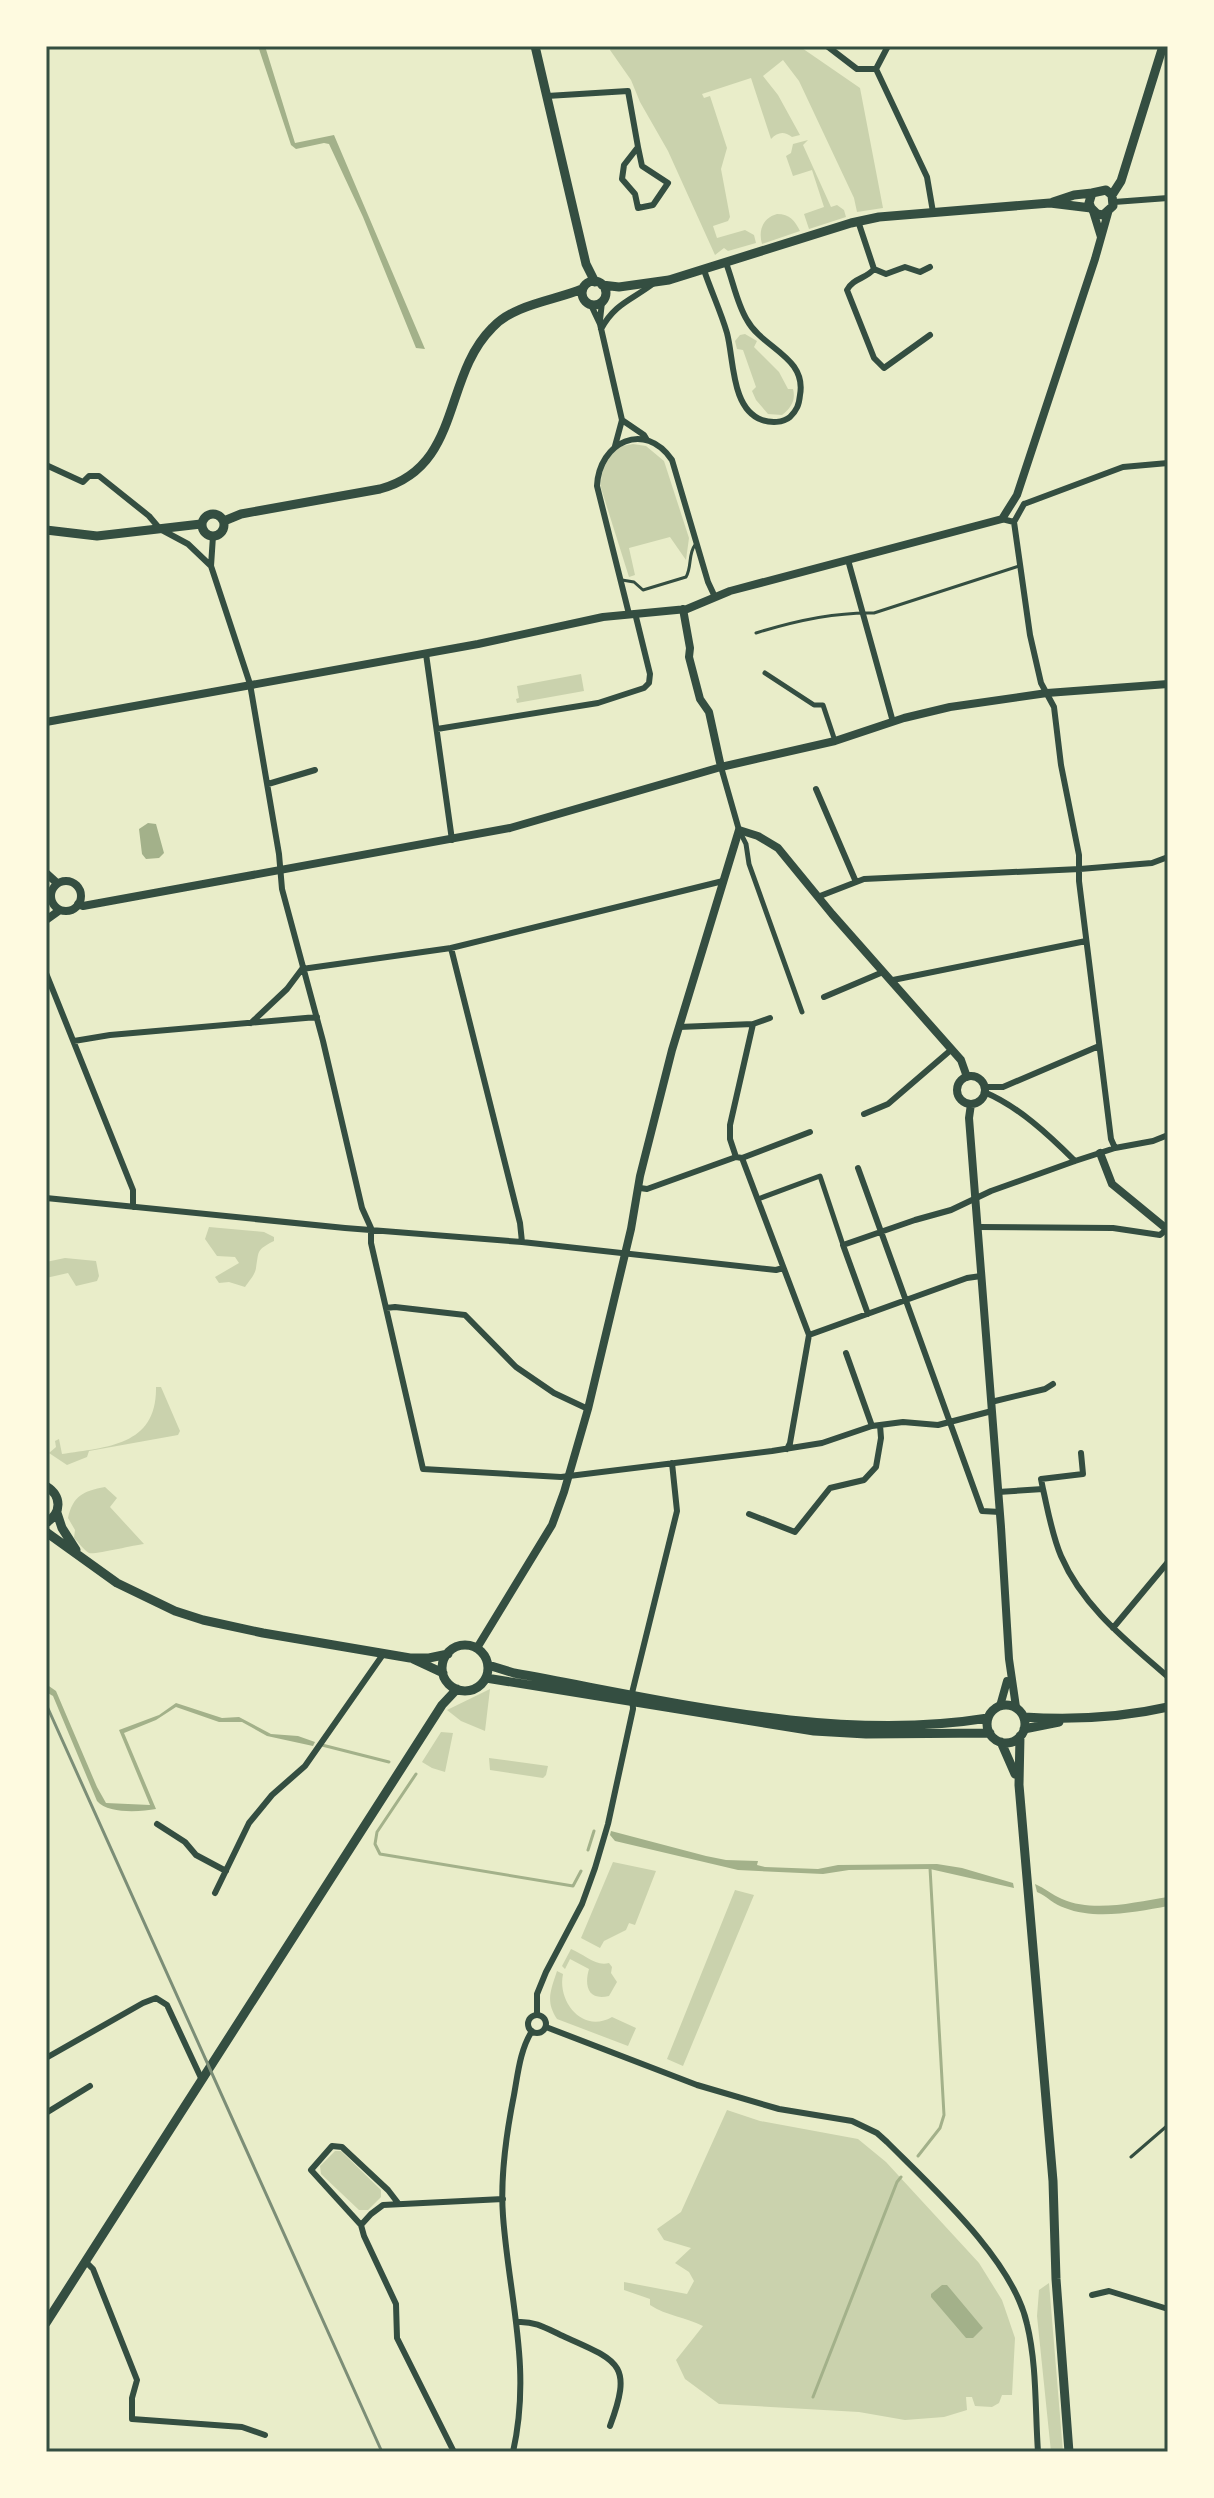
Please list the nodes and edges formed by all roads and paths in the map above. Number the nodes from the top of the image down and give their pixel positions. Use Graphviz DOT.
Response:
graph roads {
  1 [pos="535,46"];
  2 [pos="827,46"];
  3 [pos="888,46"];
  4 [pos="1163,46"];
  5 [pos="876,69"];
  6 [pos="547,96"];
  7 [pos="638,147"];
  8 [pos="1122,173"];
  9 [pos="1096,192"];
  10 [pos="1168,198"];
  11 [pos="1113,199"];
  12 [pos="1050,203"];
  13 [pos="1092,210"];
  14 [pos="933,212"];
  15 [pos="1108,213"];
  16 [pos="858,221"];
  17 [pos="1101,238"];
  18 [pos="726,263"];
  19 [pos="930,267"];
  20 [pos="874,269"];
  21 [pos="704,270"];
  22 [pos="655,283"];
  23 [pos="593,293"];
  24 [pos="600,326"];
  25 [pos="930,335"];
  26 [pos="622,420"];
  27 [pos="647,440"];
  28 [pos="615,446"];
  29 [pos="1168,463"];
  30 [pos="46,465"];
  31 [pos="1017,495"];
  32 [pos="1024,504"];
  33 [pos="1002,519"];
  34 [pos="224,521"];
  35 [pos="1014,522"];
  36 [pos="201,524"];
  37 [pos="160,529"];
  38 [pos="46,530"];
  39 [pos="213,536"];
  40 [pos="696,543"];
  41 [pos="848,560"];
  42 [pos="211,566"];
  43 [pos="1020,566"];
  44 [pos="622,580"];
  45 [pos="715,597"];
  46 [pos="683,609"];
  47 [pos="862,613"];
  48 [pos="632,614"];
  49 [pos="756,633"];
  50 [pos="426,654"];
  51 [pos="765,673"];
  52 [pos="250,684"];
  53 [pos="1168,684"];
  54 [pos="1047,693"];
  55 [pos="46,722"];
  56 [pos="893,723"];
  57 [pos="437,729"];
  58 [pos="835,741"];
  59 [pos="721,767"];
  60 [pos="315,770"];
  61 [pos="268,784"];
  62 [pos="816,789"];
  63 [pos="739,830"];
  64 [pos="452,840"];
  65 [pos="1168,857"];
  66 [pos="1080,869"];
  67 [pos="282,871"];
  68 [pos="46,873"];
  69 [pos="723,881"];
  70 [pos="856,882"];
  71 [pos="57,883"];
  72 [pos="49,896"];
  73 [pos="820,896"];
  74 [pos="78,904"];
  75 [pos="46,910"];
  76 [pos="60,910"];
  77 [pos="46,920"];
  78 [pos="1086,941"];
  79 [pos="451,948"];
  80 [pos="302,969"];
  81 [pos="883,972"];
  82 [pos="46,973"];
  83 [pos="893,980"];
  84 [pos="824,997"];
  85 [pos="802,1012"];
  86 [pos="317,1017"];
  87 [pos="770,1018"];
  88 [pos="251,1023"];
  89 [pos="753,1024"];
  90 [pos="679,1027"];
  91 [pos="74,1041"];
  92 [pos="1099,1046"];
  93 [pos="952,1049"];
  94 [pos="967,1077"];
  95 [pos="984,1090"];
  96 [pos="971,1104"];
  97 [pos="864,1114"];
  98 [pos="810,1132"];
  99 [pos="1168,1135"];
  100 [pos="1115,1148"];
  101 [pos="1100,1153"];
  102 [pos="739,1157"];
  103 [pos="1075,1161"];
  104 [pos="858,1168"];
  105 [pos="640,1188"];
  106 [pos="46,1198"];
  107 [pos="758,1199"];
  108 [pos="976,1199"];
  109 [pos="133,1207"];
  110 [pos="978,1227"];
  111 [pos="371,1228"];
  112 [pos="1167,1230"];
  113 [pos="880,1232"];
  114 [pos="522,1242"];
  115 [pos="843,1245"];
  116 [pos="625,1254"];
  117 [pos="783,1268"];
  118 [pos="981,1276"];
  119 [pos="905,1301"];
  120 [pos="386,1308"];
  121 [pos="868,1314"];
  122 [pos="809,1335"];
  123 [pos="846,1353"];
  124 [pos="1053,1384"];
  125 [pos="992,1407"];
  126 [pos="588,1409"];
  127 [pos="949,1422"];
  128 [pos="876,1426"];
  129 [pos="787,1449"];
  130 [pos="1081,1453"];
  131 [pos="672,1463"];
  132 [pos="569,1474"];
  133 [pos="46,1486"];
  134 [pos="1043,1489"];
  135 [pos="998,1492"];
  136 [pos="1000,1512"];
  137 [pos="57,1513"];
  138 [pos="749,1514"];
  139 [pos="46,1523"];
  140 [pos="46,1532"];
  141 [pos="77,1553"];
  142 [pos="1168,1562"];
  143 [pos="1113,1628"];
  144 [pos="477,1648"];
  145 [pos="384,1653"];
  146 [pos="448,1654"];
  147 [pos="410,1658"];
  148 [pos="1009,1664"];
  149 [pos="488,1665"];
  150 [pos="443,1673"];
  151 [pos="1168,1677"];
  152 [pos="486,1678"];
  153 [pos="453,1686"];
  154 [pos="633,1698"];
  155 [pos="1000,1706"];
  156 [pos="1016,1707"];
  157 [pos="1168,1707"];
  158 [pos="1024,1717"];
  159 [pos="988,1718"];
  160 [pos="1070,1719"];
  161 [pos="990,1733"];
  162 [pos="1022,1733"];
  163 [pos="1001,1742"];
  164 [pos="1019,1785"];
  165 [pos="157,1824"];
  166 [pos="226,1871"];
  167 [pos="215,1893"];
  168 [pos="537,2015"];
  169 [pos="546,2027"];
  170 [pos="532,2031"];
  171 [pos="46,2058"];
  172 [pos="202,2080"];
  173 [pos="90,2086"];
  174 [pos="46,2113"];
  175 [pos="1168,2125"];
  176 [pos="1131,2157"];
  177 [pos="503,2199"];
  178 [pos="398,2203"];
  179 [pos="361,2225"];
  180 [pos="86,2262"];
  181 [pos="1092,2295"];
  182 [pos="1168,2309"];
  183 [pos="518,2322"];
  184 [pos="46,2323"];
  185 [pos="610,2426"];
  186 [pos="265,2435"];
  187 [pos="454,2452"];
  188 [pos="513,2452"];
  189 [pos="1038,2452"];
  190 [pos="1069,2452"];
  1 -- 6 [label="main road"];
  2 -- 5 [label="street"];
  3 -- 5 [label="street"];
  4 -- 8 [label="main road"];
  5 -- 14 [label="street"];
  6 -- 7 [label="street"];
  6 -- 23 [label="main road"];
  7 -- 7 [label="street"];
  8 -- 9 [label="main road"];
  8 -- 11 [label="main road"];
  9 -- 11 [label="main road"];
  9 -- 12 [label="main road"];
  9 -- 13 [label="main road"];
  10 -- 11 [label="street"];
  11 -- 15 [label="main road"];
  12 -- 13 [label="main road"];
  12 -- 14 [label="main road"];
  13 -- 15 [label="main road"];
  13 -- 17 [label="street"];
  14 -- 16 [label="main road"];
  15 -- 17 [label="street"];
  16 -- 18 [label="main road"];
  16 -- 20 [label="street"];
  17 -- 31 [label="street"];
  18 -- 21 [label="main road"];
  18 -- 21 [label="street"];
  19 -- 20 [label="street"];
  20 -- 25 [label="street"];
  21 -- 22 [label="main road"];
  22 -- 23 [label="main road"];
  22 -- 24 [label="street"];
  23 -- 24 [label="street"];
  23 -- 34 [label="main road"];
  24 -- 26 [label="street"];
  26 -- 27 [label="street"];
  26 -- 28 [label="street"];
  27 -- 28 [label="street"];
  27 -- 40 [label="street"];
  28 -- 44 [label="street"];
  29 -- 32 [label="street"];
  30 -- 37 [label="street"];
  31 -- 32 [label="street"];
  31 -- 33 [label="street"];
  32 -- 35 [label="street"];
  33 -- 35 [label="street"];
  33 -- 41 [label="street"];
  34 -- 36 [label="main road"];
  34 -- 39 [label="main road"];
  35 -- 43 [label="street"];
  36 -- 37 [label="main road"];
  36 -- 39 [label="main road"];
  37 -- 38 [label="main road"];
  37 -- 42 [label="street"];
  39 -- 42 [label="street"];
  40 -- 44 [label="lane"];
  40 -- 45 [label="street"];
  41 -- 45 [label="street"];
  41 -- 47 [label="street"];
  42 -- 52 [label="street"];
  43 -- 47 [label="lane"];
  43 -- 54 [label="street"];
  44 -- 48 [label="street"];
  45 -- 46 [label="street"];
  46 -- 48 [label="street"];
  46 -- 59 [label="street"];
  47 -- 49 [label="lane"];
  47 -- 56 [label="street"];
  48 -- 50 [label="street"];
  48 -- 57 [label="street"];
  50 -- 52 [label="street"];
  50 -- 57 [label="street"];
  51 -- 58 [label="street"];
  52 -- 55 [label="street"];
  52 -- 61 [label="street"];
  53 -- 54 [label="street"];
  54 -- 56 [label="street"];
  54 -- 66 [label="street"];
  56 -- 58 [label="street"];
  57 -- 64 [label="street"];
  58 -- 59 [label="street"];
  59 -- 63 [label="street"];
  59 -- 64 [label="street"];
  60 -- 61 [label="street"];
  61 -- 67 [label="street"];
  62 -- 70 [label="street"];
  63 -- 69 [label="street"];
  63 -- 73 [label="street"];
  63 -- 85 [label="street"];
  64 -- 67 [label="street"];
  65 -- 66 [label="street"];
  66 -- 70 [label="street"];
  66 -- 78 [label="street"];
  67 -- 74 [label="street"];
  67 -- 80 [label="street"];
  68 -- 71 [label="street"];
  69 -- 79 [label="street"];
  69 -- 90 [label="street"];
  70 -- 73 [label="street"];
  71 -- 72 [label="street"];
  71 -- 74 [label="street"];
  72 -- 75 [label="street"];
  72 -- 76 [label="street"];
  73 -- 81 [label="street"];
  74 -- 76 [label="street"];
  76 -- 77 [label="street"];
  78 -- 83 [label="street"];
  78 -- 92 [label="street"];
  79 -- 80 [label="street"];
  79 -- 114 [label="street"];
  80 -- 86 [label="street"];
  80 -- 88 [label="street"];
  81 -- 83 [label="street"];
  81 -- 84 [label="street"];
  82 -- 91 [label="street"];
  83 -- 93 [label="street"];
  86 -- 88 [label="street"];
  86 -- 111 [label="street"];
  87 -- 89 [label="street"];
  88 -- 91 [label="street"];
  89 -- 90 [label="street"];
  89 -- 102 [label="street"];
  90 -- 105 [label="street"];
  91 -- 109 [label="street"];
  92 -- 95 [label="street"];
  92 -- 100 [label="street"];
  93 -- 94 [label="street"];
  93 -- 97 [label="street"];
  94 -- 95 [label="street"];
  94 -- 96 [label="street"];
  95 -- 96 [label="street"];
  95 -- 103 [label="street"];
  96 -- 108 [label="street"];
  98 -- 102 [label="street"];
  99 -- 100 [label="street"];
  100 -- 101 [label="street"];
  101 -- 103 [label="street"];
  101 -- 112 [label="street"];
  102 -- 105 [label="street"];
  102 -- 107 [label="street"];
  103 -- 108 [label="street"];
  104 -- 113 [label="street"];
  105 -- 116 [label="street"];
  106 -- 109 [label="street"];
  107 -- 115 [label="street"];
  107 -- 117 [label="street"];
  108 -- 110 [label="street"];
  108 -- 113 [label="street"];
  109 -- 111 [label="street"];
  110 -- 112 [label="street"];
  110 -- 118 [label="street"];
  111 -- 114 [label="street"];
  111 -- 120 [label="street"];
  113 -- 115 [label="street"];
  113 -- 119 [label="street"];
  114 -- 116 [label="street"];
  115 -- 121 [label="street"];
  116 -- 117 [label="street"];
  116 -- 126 [label="street"];
  117 -- 122 [label="street"];
  118 -- 119 [label="street"];
  118 -- 125 [label="street"];
  119 -- 121 [label="street"];
  119 -- 127 [label="street"];
  120 -- 126 [label="street"];
  120 -- 132 [label="street"];
  121 -- 122 [label="street"];
  122 -- 129 [label="street"];
  123 -- 128 [label="street"];
  124 -- 125 [label="street"];
  125 -- 127 [label="street"];
  125 -- 135 [label="street"];
  126 -- 132 [label="street"];
  127 -- 128 [label="street"];
  127 -- 136 [label="street"];
  128 -- 129 [label="street"];
  128 -- 138 [label="street"];
  129 -- 131 [label="street"];
  130 -- 134 [label="street"];
  131 -- 132 [label="street"];
  131 -- 154 [label="street"];
  132 -- 144 [label="street"];
  133 -- 137 [label="main road"];
  134 -- 135 [label="street"];
  134 -- 143 [label="street"];
  135 -- 136 [label="street"];
  136 -- 148 [label="street"];
  137 -- 139 [label="main road"];
  137 -- 141 [label="main road"];
  140 -- 141 [label="main road"];
  141 -- 145 [label="main road"];
  142 -- 143 [label="street"];
  143 -- 151 [label="street"];
  144 -- 146 [label="main road"];
  144 -- 149 [label="main road"];
  145 -- 147 [label="main road"];
  145 -- 166 [label="street"];
  146 -- 147 [label="main road"];
  146 -- 150 [label="main road"];
  147 -- 150 [label="main road"];
  148 -- 155 [label="street"];
  148 -- 156 [label="street"];
  149 -- 152 [label="main road"];
  149 -- 154 [label="main road"];
  150 -- 153 [label="main road"];
  152 -- 153 [label="main road"];
  152 -- 154 [label="main road"];
  153 -- 172 [label="main road"];
  154 -- 159 [label="main road"];
  154 -- 161 [label="main road"];
  154 -- 168 [label="street"];
  155 -- 156 [label="main road"];
  155 -- 159 [label="main road"];
  156 -- 158 [label="main road"];
  157 -- 160 [label="main road"];
  158 -- 160 [label="main road"];
  158 -- 162 [label="main road"];
  159 -- 161 [label="main road"];
  160 -- 162 [label="main road"];
  161 -- 163 [label="main road"];
  162 -- 163 [label="main road"];
  162 -- 164 [label="main road"];
  163 -- 164 [label="main road"];
  164 -- 190 [label="main road"];
  165 -- 166 [label="street"];
  166 -- 167 [label="street"];
  168 -- 169 [label="street"];
  168 -- 170 [label="street"];
  169 -- 170 [label="street"];
  169 -- 189 [label="street"];
  170 -- 177 [label="street"];
  171 -- 172 [label="street"];
  172 -- 180 [label="main road"];
  173 -- 174 [label="street"];
  175 -- 176 [label="lane"];
  177 -- 178 [label="street"];
  177 -- 183 [label="street"];
  178 -- 179 [label="street"];
  178 -- 179 [label="street"];
  179 -- 187 [label="street"];
  180 -- 184 [label="main road"];
  180 -- 186 [label="street"];
  181 -- 182 [label="street"];
  183 -- 185 [label="street"];
  183 -- 188 [label="street"];
}
